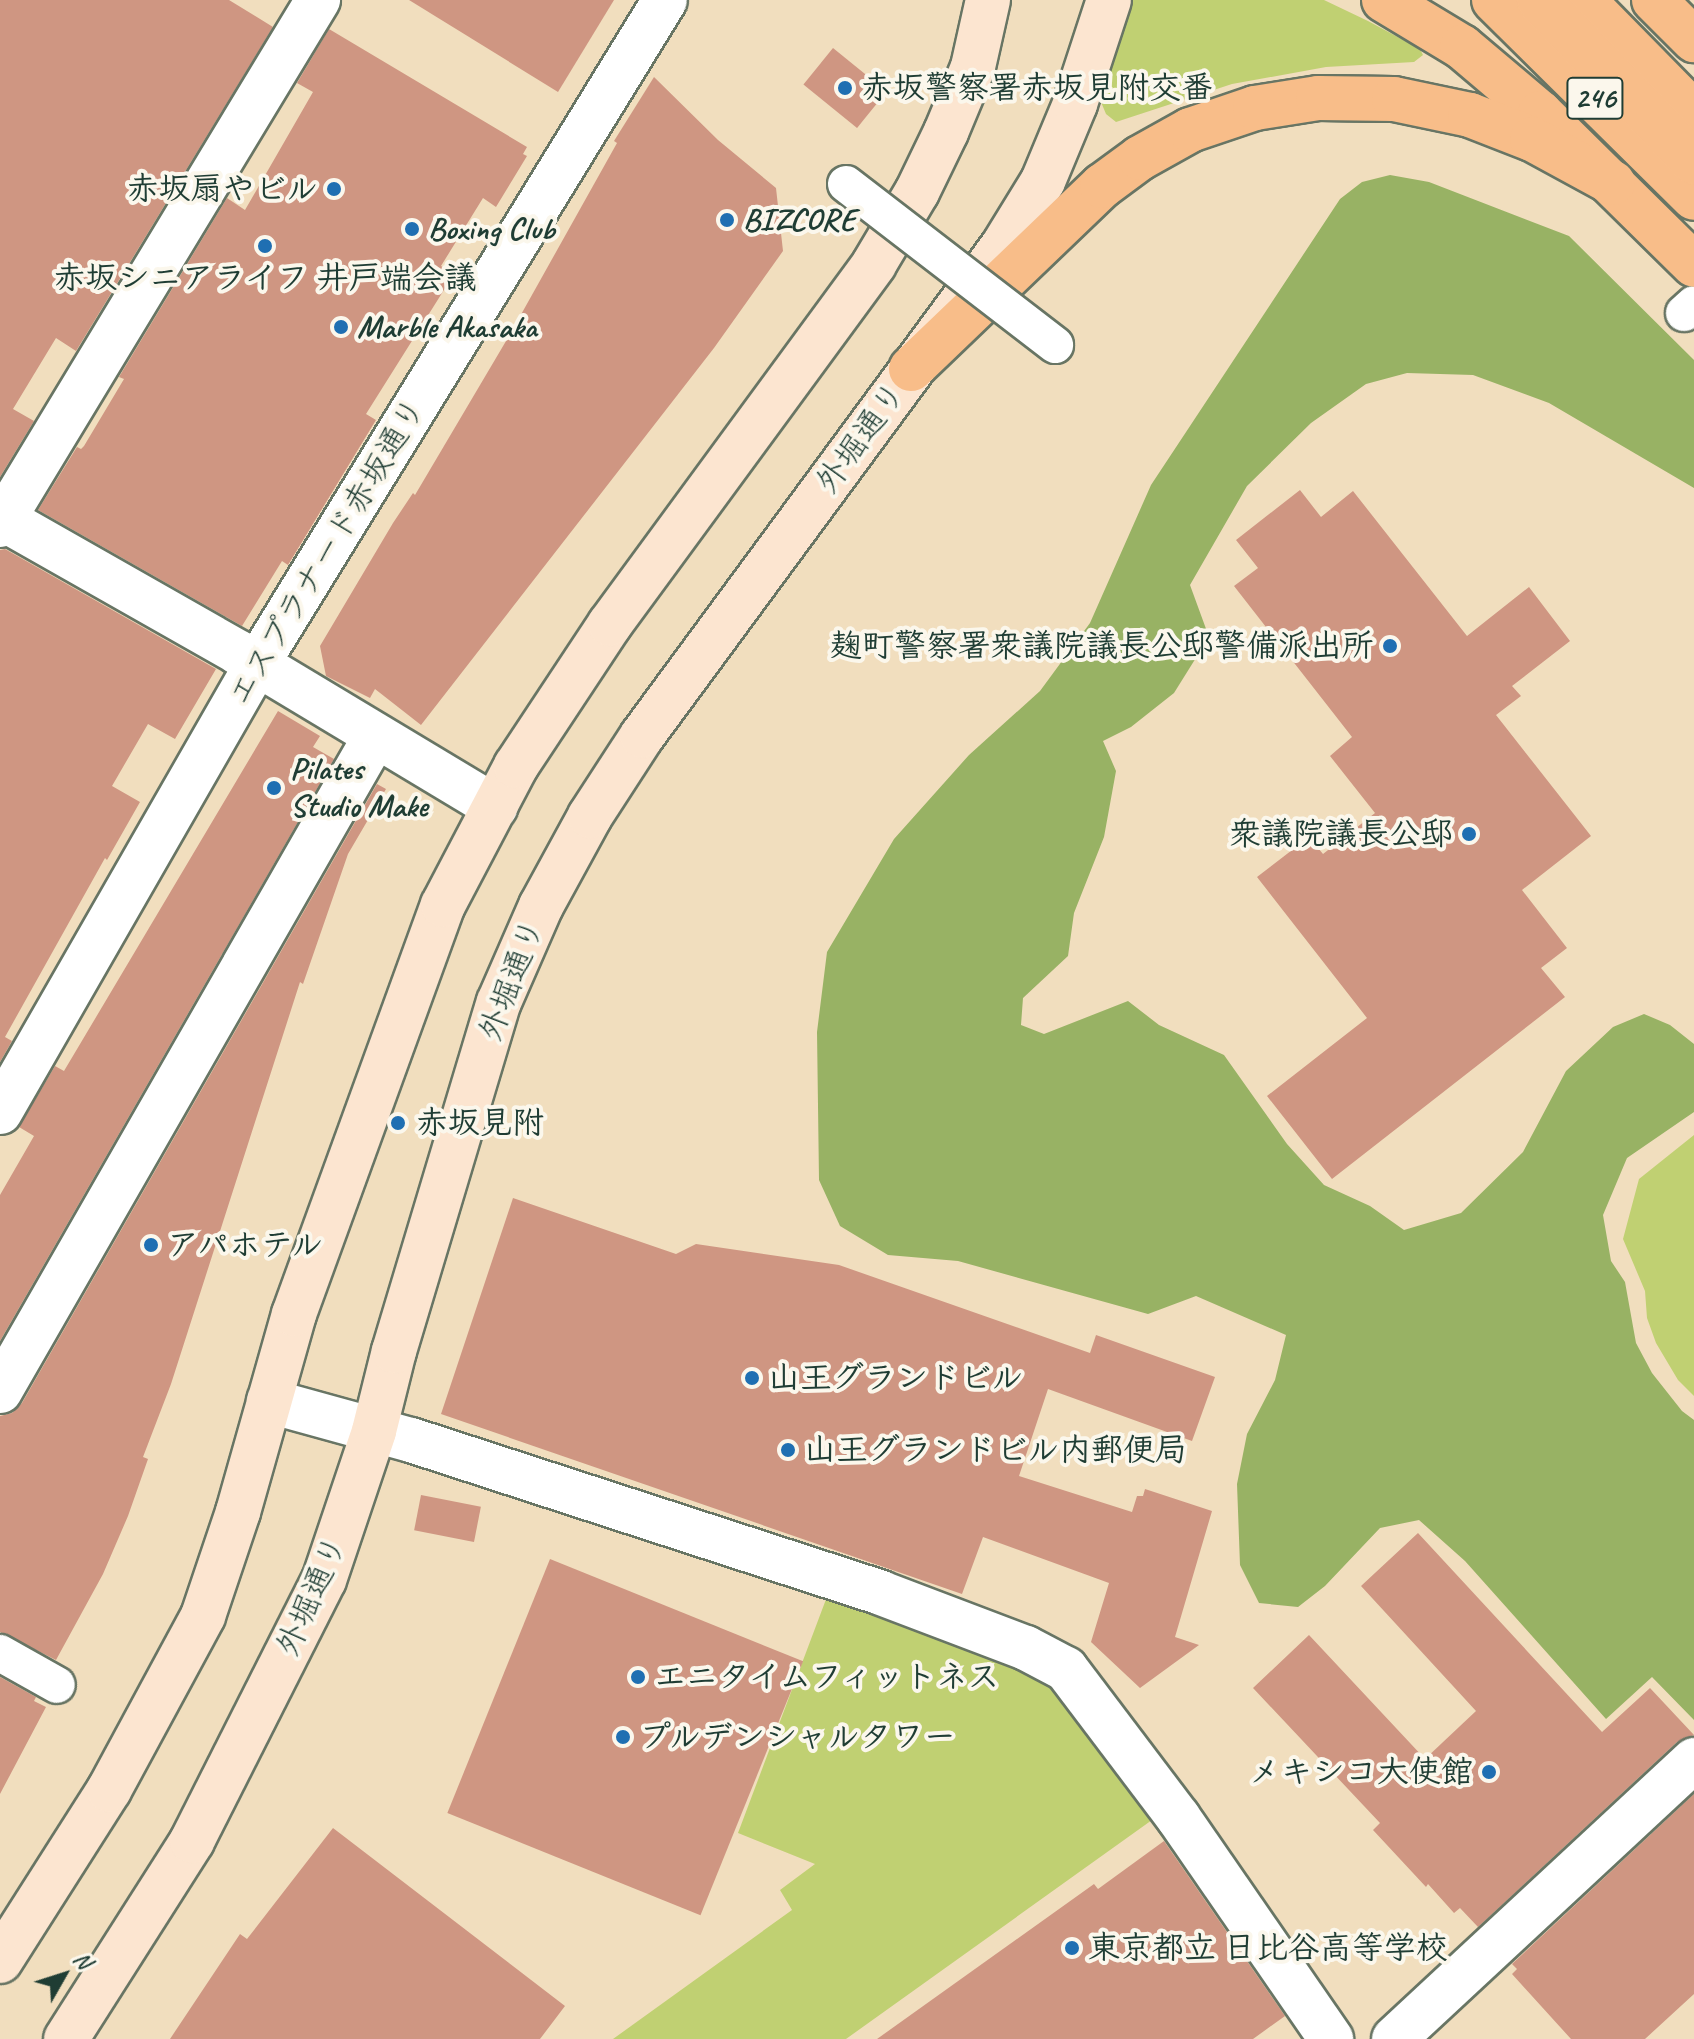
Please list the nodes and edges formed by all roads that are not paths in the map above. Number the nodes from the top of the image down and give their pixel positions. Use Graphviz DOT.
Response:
graph roads {
  1 [pos="318,0"];
  2 [pos="665,0"];
  3 [pos="988,0"];
  4 [pos="1109,0"];
  5 [pos="1384,0"];
  6 [pos="1494,0"];
  7 [pos="1539,0"];
  8 [pos="1583,0"];
  9 [pos="1654,0"];
  10 [pos="1694,40"];
  11 [pos="1694,113"];
  12 [pos="1694,162"];
  13 [pos="1613,183"];
  14 [pos="846,184"];
  15 [pos="1694,198"];
  16 [pos="1694,265"];
  17 [pos="1055,345"];
  18 [pos="911,369"];
  19 [pos="1,520"];
  20 [pos="257,664"];
  21 [pos="375,737"];
  22 [pos="495,807"];
  23 [pos="0,1112"];
  24 [pos="0,1391"];
  25 [pos="269,1401"];
  26 [pos="374,1431"];
  27 [pos="0,1653"];
  28 [pos="57,1685"];
  29 [pos="1694,1760"];
  30 [pos="0,1961"];
  31 [pos="66,2039"];
  32 [pos="1331,2039"];
  33 [pos="1394,2039"];
  1 -- 19 [label="street"];
  2 -- 20 [label="street, エスプラナード赤坂通り"];
  3 -- 22 [label="main road"];
  4 -- 18 [label="main road, 外堀通り"];
  5 -- 13 [label="highway"];
  6 -- 15 [label="highway, 246"];
  7 -- 12 [label="highway"];
  8 -- 11 [label="highway, 246"];
  9 -- 10 [label="highway"];
  13 -- 16 [label="highway"];
  13 -- 18 [label="highway"];
  14 -- 17 [label="street, bridge"];
  18 -- 26 [label="main road, 外堀通り"];
  19 -- 20 [label="street"];
  20 -- 21 [label="street"];
  20 -- 23 [label="street, エスプラナード赤坂通り"];
  21 -- 22 [label="street"];
  21 -- 24 [label="street"];
  22 -- 25 [label="main road"];
  25 -- 26 [label="street"];
  25 -- 30 [label="main road"];
  26 -- 31 [label="main road, 外堀通り"];
  26 -- 32 [label="street"];
  27 -- 28 [label="street"];
  29 -- 33 [label="street"];
}
